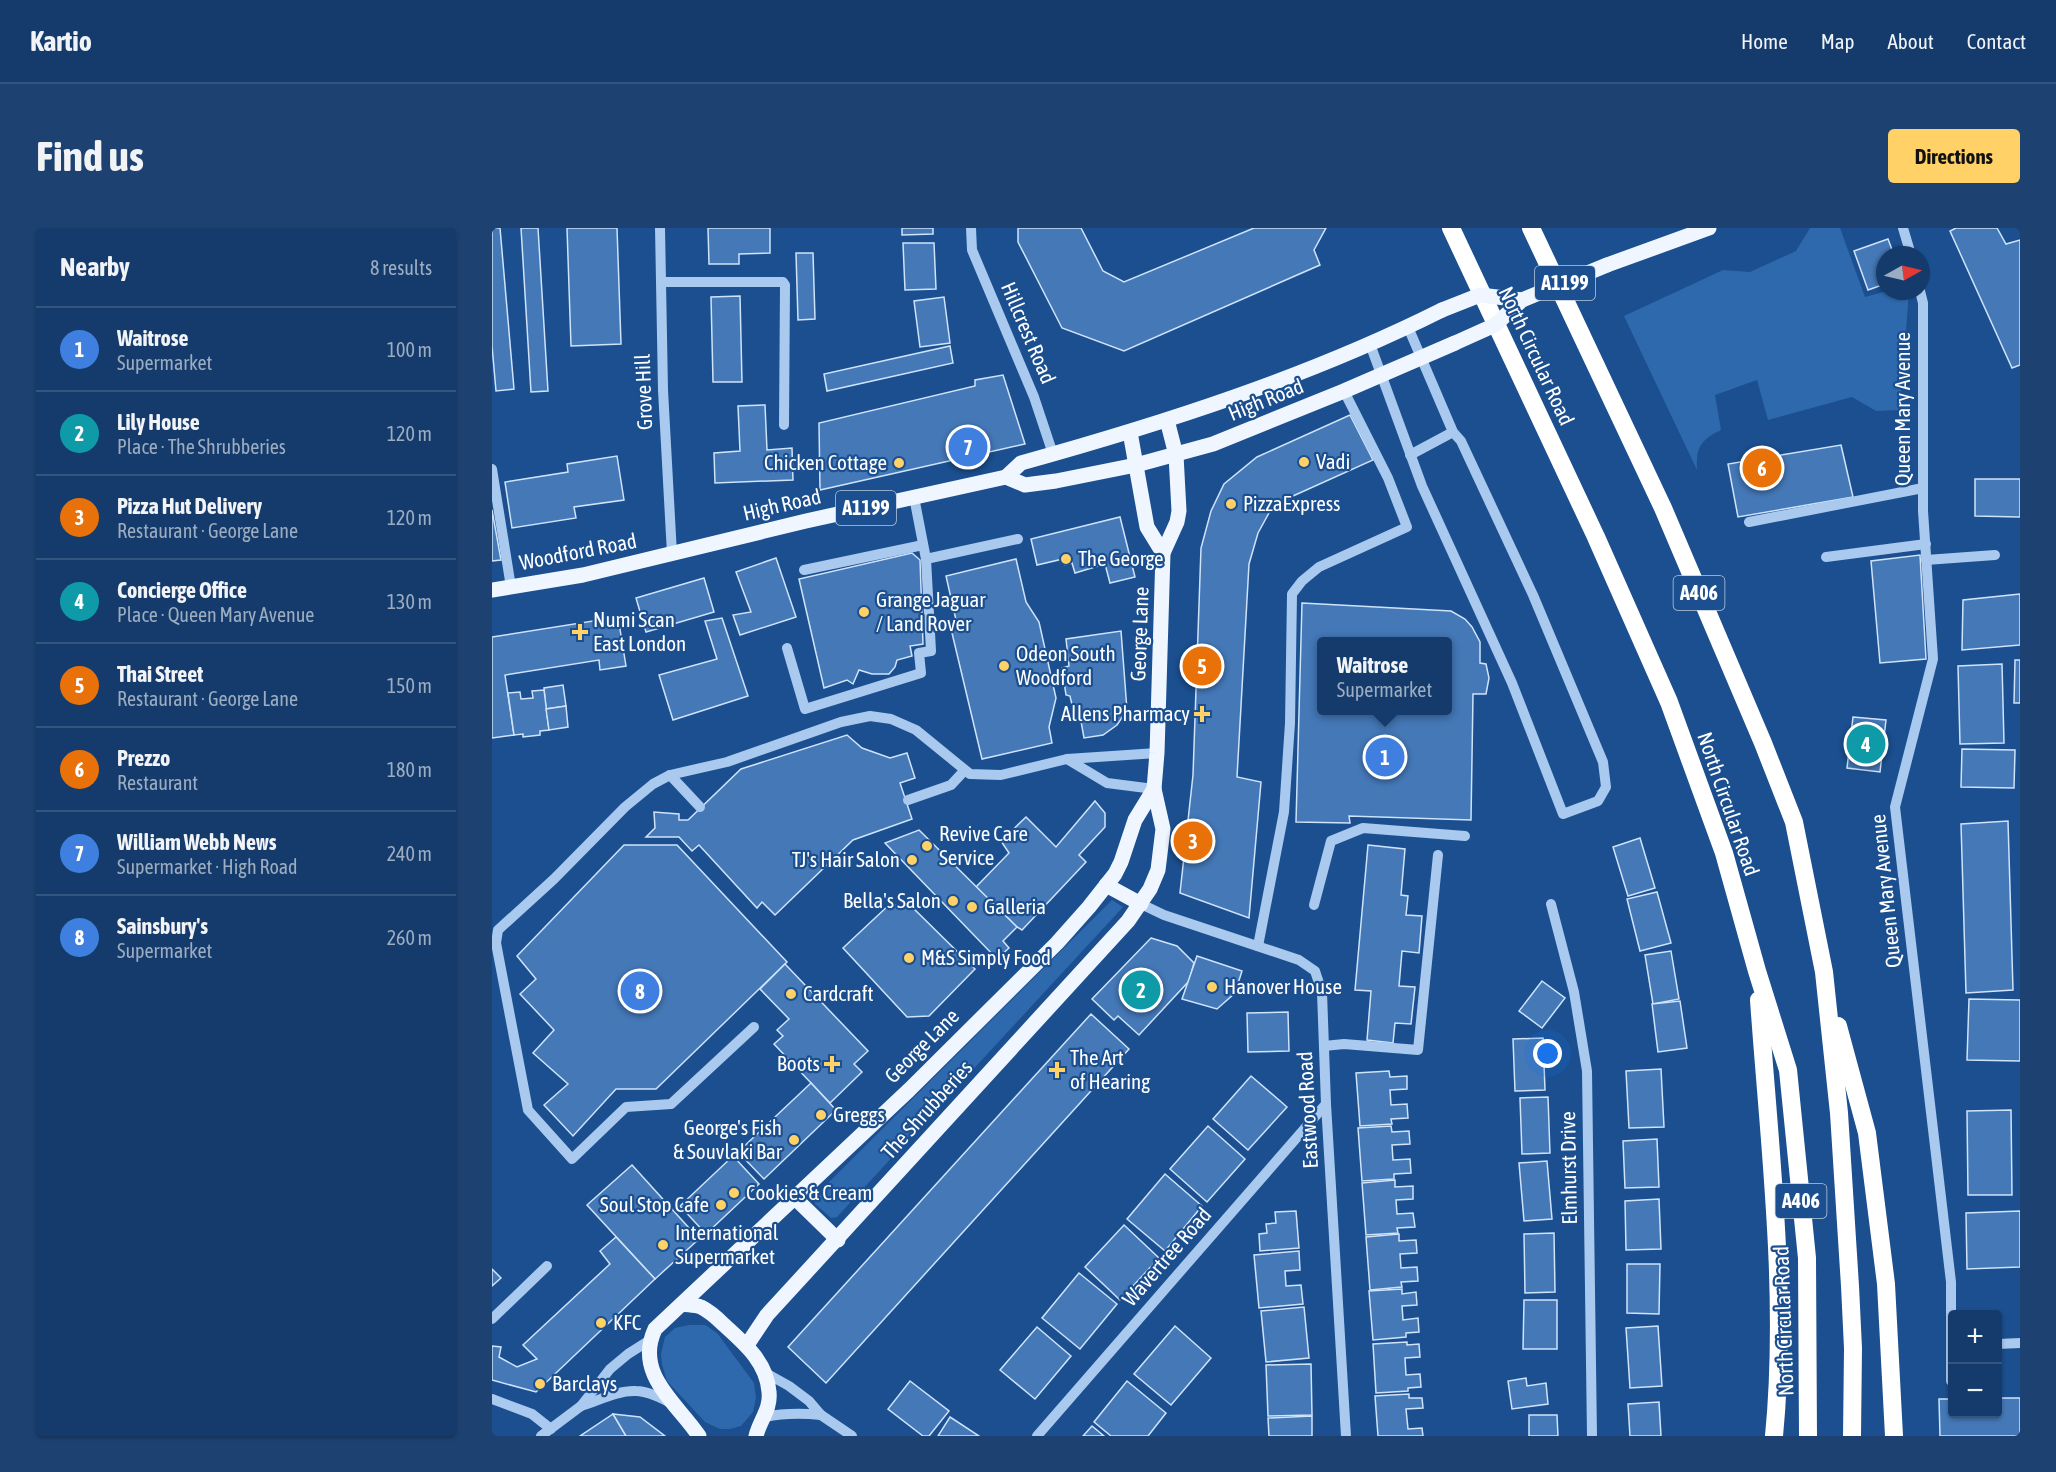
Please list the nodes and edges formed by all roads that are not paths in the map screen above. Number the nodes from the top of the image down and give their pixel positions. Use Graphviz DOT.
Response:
graph roads {
  1 [pos="660,228"];
  2 [pos="970,228"];
  3 [pos="1451,228"];
  4 [pos="1531,228"];
  5 [pos="1709,228"];
  6 [pos="1904,228"];
  7 [pos="1909,246"];
  8 [pos="661,282"];
  9 [pos="1522,300"];
  10 [pos="1922,300"];
  11 [pos="1408,327"];
  12 [pos="1370,344"];
  13 [pos="1421,358"];
  14 [pos="1381,375"];
  15 [pos="1344,391"];
  16 [pos="1167,420"];
  17 [pos="784,425"];
  18 [pos="1130,432"];
  19 [pos="1453,432"];
  20 [pos="1053,454"];
  21 [pos="1176,455"];
  22 [pos="1410,455"];
  23 [pos="1136,465"];
  24 [pos="492,469"];
  25 [pos="1006,477"];
  26 [pos="1923,488"];
  27 [pos="914,497"];
  28 [pos="1749,522"];
  29 [pos="1018,539"];
  30 [pos="1926,544"];
  31 [pos="923,545"];
  32 [pos="1163,553"];
  33 [pos="672,554"];
  34 [pos="1995,555"];
  35 [pos="1826,557"];
  36 [pos="926,559"];
  37 [pos="1926,560"];
  38 [pos="804,570"];
  39 [pos="511,587"];
  40 [pos="492,590"];
  41 [pos="787,648"];
  42 [pos="1157,753"];
  43 [pos="1066,759"];
  44 [pos="964,771"];
  45 [pos="670,775"];
  46 [pos="1154,789"];
  47 [pos="908,800"];
  48 [pos="700,807"];
  49 [pos="1465,836"];
  50 [pos="1438,855"];
  51 [pos="1107,885"];
  52 [pos="1141,904"];
  53 [pos="1551,904"];
  54 [pos="1314,905"];
  55 [pos="1258,946"];
  56 [pos="1757,971"];
  57 [pos="1824,972"];
  58 [pos="754,1027"];
  59 [pos="1324,1046"];
  60 [pos="1326,1104"];
  61 [pos="795,1198"];
  62 [pos="838,1240"];
  63 [pos="547,1266"];
  64 [pos="683,1304"];
  65 [pos="1952,1310"];
  66 [pos="492,1319"];
  67 [pos="650,1340"];
  68 [pos="2020,1343"];
  69 [pos="2002,1344"];
  70 [pos="747,1345"];
  71 [pos="764,1372"];
  72 [pos="492,1399"];
  73 [pos="671,1403"];
  74 [pos="581,1406"];
  75 [pos="821,1415"];
  76 [pos="757,1430"];
  77 [pos="546,1433"];
  78 [pos="700,1434"];
  79 [pos="852,1436"];
  80 [pos="1037,1436"];
  81 [pos="1346,1436"];
  82 [pos="1592,1436"];
  83 [pos="1774,1436"];
  84 [pos="1809,1436"];
  85 [pos="1852,1436"];
  86 [pos="1894,1436"];
  1 -- 8 [label="street, Grove Hill"];
  2 -- 20 [label="street, Hillcrest Road"];
  3 -- 56 [label="highway, North Circular Road / A406"];
  4 -- 57 [label="highway, A406"];
  5 -- 9 [label="main road, High Road / A1199, bridge"];
  6 -- 7 [label="street"];
  8 -- 17 [label="street"];
  8 -- 33 [label="street, Grove Hill"];
  9 -- 11 [label="main road, High Road / A1199, bridge"];
  9 -- 13 [label="main road, High Road / A1199, bridge"];
  10 -- 26 [label="street, Queen Mary Avenue"];
  11 -- 12 [label="main road, High Road / A1199"];
  11 -- 13 [label="street"];
  12 -- 14 [label="street"];
  12 -- 16 [label="main road, High Road / A1199"];
  13 -- 14 [label="main road, High Road / A1199"];
  13 -- 19 [label="street"];
  14 -- 15 [label="main road, High Road / A1199"];
  14 -- 22 [label="street"];
  15 -- 21 [label="main road, High Road / A1199"];
  15 -- 55 [label="street"];
  16 -- 18 [label="main road, High Road / A1199"];
  16 -- 21 [label="main road, George Lane"];
  18 -- 20 [label="main road, High Road / A1199"];
  18 -- 23 [label="main road"];
  19 -- 22 [label="street"];
  19 -- 22 [label="street"];
  20 -- 25 [label="main road, High Road / A1199"];
  21 -- 23 [label="main road, High Road / A1199"];
  21 -- 32 [label="main road, George Lane"];
  23 -- 25 [label="main road, High Road / A1199"];
  23 -- 32 [label="main road"];
  24 -- 39 [label="street"];
  25 -- 27 [label="main road, High Road / A1199"];
  26 -- 28 [label="street"];
  26 -- 30 [label="street, Queen Mary Avenue"];
  27 -- 31 [label="street"];
  27 -- 33 [label="main road, High Road / A1199"];
  29 -- 36 [label="street"];
  30 -- 35 [label="street"];
  30 -- 37 [label="street, Queen Mary Avenue"];
  31 -- 36 [label="street"];
  31 -- 38 [label="street"];
  32 -- 42 [label="main road, George Lane"];
  33 -- 39 [label="main road, Woodford Road / A1199"];
  34 -- 37 [label="street"];
  36 -- 41 [label="street"];
  37 -- 65 [label="street, Queen Mary Avenue"];
  39 -- 40 [label="main road, Woodford Road / A1199"];
  42 -- 43 [label="street"];
  42 -- 46 [label="main road, George Lane"];
  43 -- 44 [label="street"];
  43 -- 46 [label="street"];
  44 -- 45 [label="street"];
  44 -- 47 [label="street"];
  45 -- 48 [label="street"];
  45 -- 58 [label="street"];
  46 -- 51 [label="main road, George Lane"];
  46 -- 52 [label="main road, George Lane"];
  49 -- 54 [label="street"];
  50 -- 59 [label="street"];
  51 -- 52 [label="main road"];
  51 -- 61 [label="main road, George Lane"];
  52 -- 55 [label="street, Eastwood Road"];
  52 -- 62 [label="main road, The Shrubberies"];
  53 -- 82 [label="street, Elmhurst Drive"];
  55 -- 59 [label="street, Eastwood Road"];
  56 -- 83 [label="highway, A406"];
  56 -- 84 [label="highway, North Circular Road / A406"];
  57 -- 85 [label="highway, A406"];
  57 -- 86 [label="highway, A406"];
  59 -- 60 [label="street, Eastwood Road"];
  60 -- 80 [label="street, Wavertree Road"];
  60 -- 81 [label="street, Eastwood Road"];
  61 -- 62 [label="main road"];
  61 -- 64 [label="main road, George Lane"];
  62 -- 70 [label="main road, The Shrubberies"];
  63 -- 66 [label="street"];
  64 -- 67 [label="main road, George Lane"];
  64 -- 70 [label="main road"];
  67 -- 73 [label="main road"];
  67 -- 74 [label="street"];
  68 -- 69 [label="street"];
  70 -- 71 [label="main road"];
  71 -- 75 [label="street"];
  71 -- 76 [label="main road"];
  72 -- 77 [label="street"];
  73 -- 74 [label="street"];
  73 -- 78 [label="main road"];
  74 -- 77 [label="street"];
  75 -- 76 [label="street"];
  75 -- 79 [label="street"];
}
